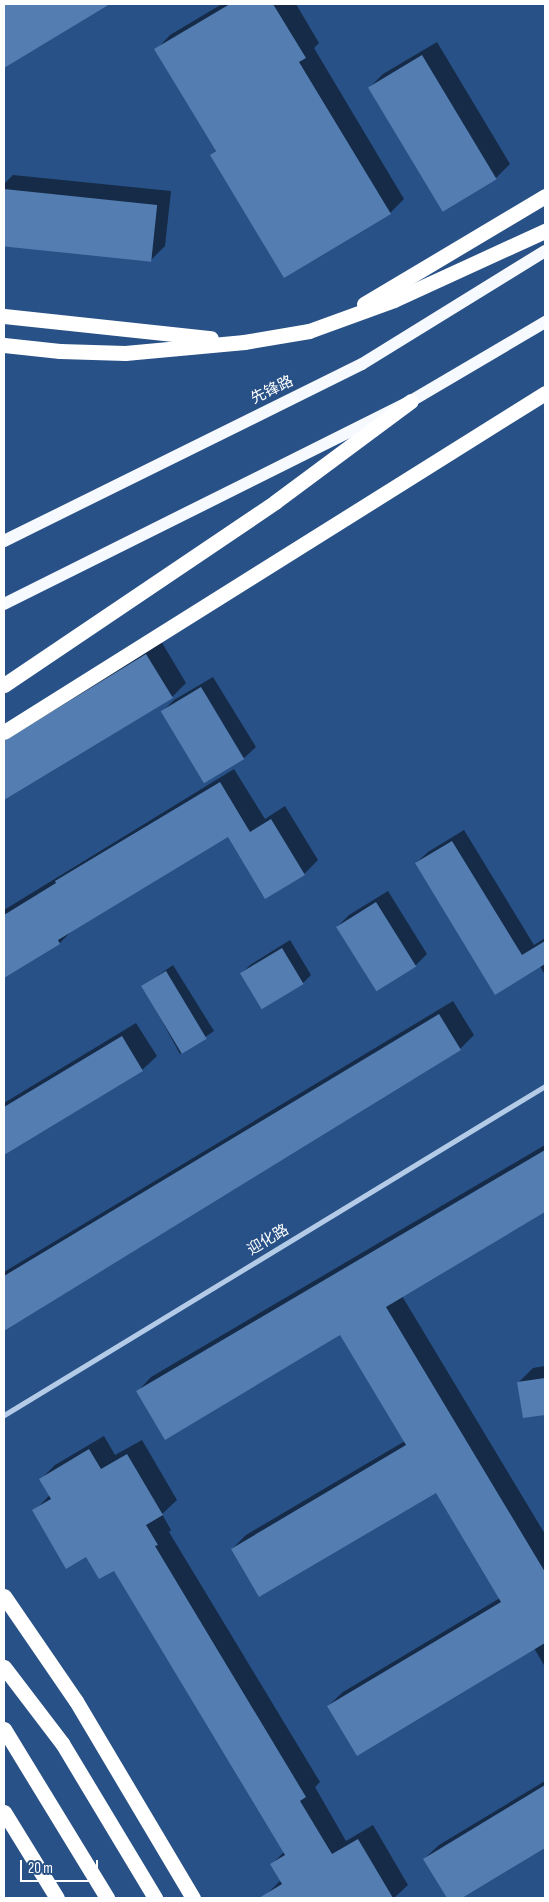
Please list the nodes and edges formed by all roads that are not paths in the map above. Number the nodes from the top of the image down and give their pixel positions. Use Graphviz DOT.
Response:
graph roads {
  1 [pos="545,196"];
  2 [pos="545,231"];
  3 [pos="545,251"];
  4 [pos="4,316"];
  5 [pos="545,322"];
  6 [pos="329,324"];
  7 [pos="244,342"];
  8 [pos="4,345"];
  9 [pos="545,393"];
  10 [pos="411,401"];
  11 [pos="4,541"];
  12 [pos="4,604"];
  13 [pos="4,684"];
  14 [pos="4,732"];
  15 [pos="545,1086"];
  16 [pos="4,1415"];
  17 [pos="4,1596"];
  18 [pos="4,1667"];
  19 [pos="4,1729"];
  20 [pos="4,1812"];
  21 [pos="57,1898"];
  22 [pos="107,1898"];
  23 [pos="155,1898"];
  24 [pos="193,1898"];
  1 -- 6 [label="highway"];
  2 -- 6 [label="highway"];
  3 -- 11 [label="main road, 先锋路"];
  4 -- 7 [label="highway"];
  5 -- 10 [label="main road"];
  6 -- 7 [label="highway"];
  7 -- 8 [label="highway"];
  9 -- 14 [label="highway"];
  10 -- 12 [label="main road"];
  10 -- 13 [label="highway"];
  15 -- 16 [label="street, 迎化路"];
  17 -- 24 [label="highway"];
  18 -- 23 [label="highway"];
  19 -- 22 [label="highway"];
  20 -- 21 [label="highway"];
}
